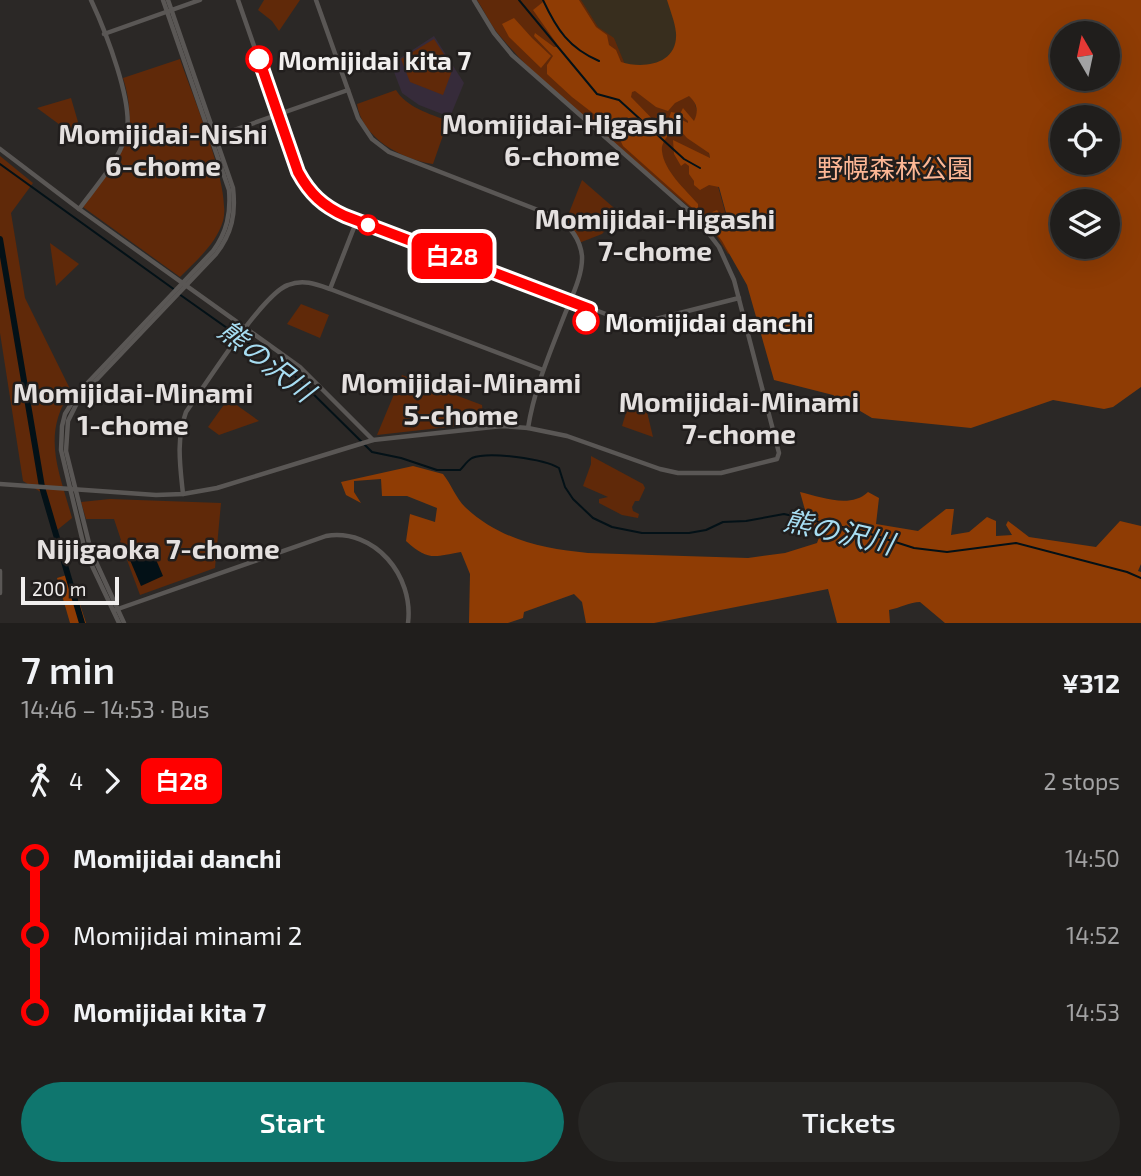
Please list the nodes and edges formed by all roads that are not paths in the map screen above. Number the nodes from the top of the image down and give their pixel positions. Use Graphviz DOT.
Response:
graph roads {
  1 [pos="91,0"];
  2 [pos="165,0"];
  3 [pos="200,0"];
  4 [pos="238,0"];
  5 [pos="316,0"];
  6 [pos="474,0"];
  7 [pos="169,11"];
  8 [pos="104,34"];
  9 [pos="348,90"];
  10 [pos="279,114"];
  11 [pos="214,137"];
  12 [pos="0,149"];
  13 [pos="79,209"];
  14 [pos="357,220"];
  15 [pos="182,286"];
  16 [pos="330,289"];
  17 [pos="739,298"];
  18 [pos="570,301"];
  19 [pos="245,331"];
  20 [pos="543,370"];
  21 [pos="528,428"];
  22 [pos="371,441"];
  23 [pos="0,484"];
  24 [pos="72,489"];
  25 [pos="183,494"];
  26 [pos="0,571"];
  27 [pos="0,593"];
  28 [pos="115,610"];
  29 [pos="122,623"];
  30 [pos="408,623"];
  1 -- 8 [label="street"];
  2 -- 7 [label="street"];
  3 -- 7 [label="street"];
  4 -- 10 [label="street"];
  5 -- 9 [label="street"];
  6 -- 17 [label="street"];
  7 -- 8 [label="street"];
  7 -- 11 [label="street"];
  8 -- 13 [label="street"];
  9 -- 10 [label="street"];
  9 -- 18 [label="street"];
  10 -- 11 [label="street"];
  10 -- 14 [label="street"];
  11 -- 15 [label="street"];
  12 -- 13 [label="street"];
  13 -- 15 [label="street"];
  14 -- 16 [label="street"];
  14 -- 18 [label="street"];
  15 -- 19 [label="street"];
  15 -- 24 [label="street"];
  16 -- 19 [label="street"];
  16 -- 20 [label="street"];
  17 -- 18 [label="street"];
  17 -- 21 [label="street"];
  18 -- 20 [label="street"];
  19 -- 22 [label="street"];
  19 -- 25 [label="street"];
  20 -- 21 [label="street"];
  21 -- 22 [label="street"];
  22 -- 25 [label="street"];
  23 -- 24 [label="street"];
  24 -- 25 [label="street"];
  24 -- 28 [label="street"];
  26 -- 27 [label="street"];
  28 -- 29 [label="street"];
  28 -- 30 [label="street"];
}
